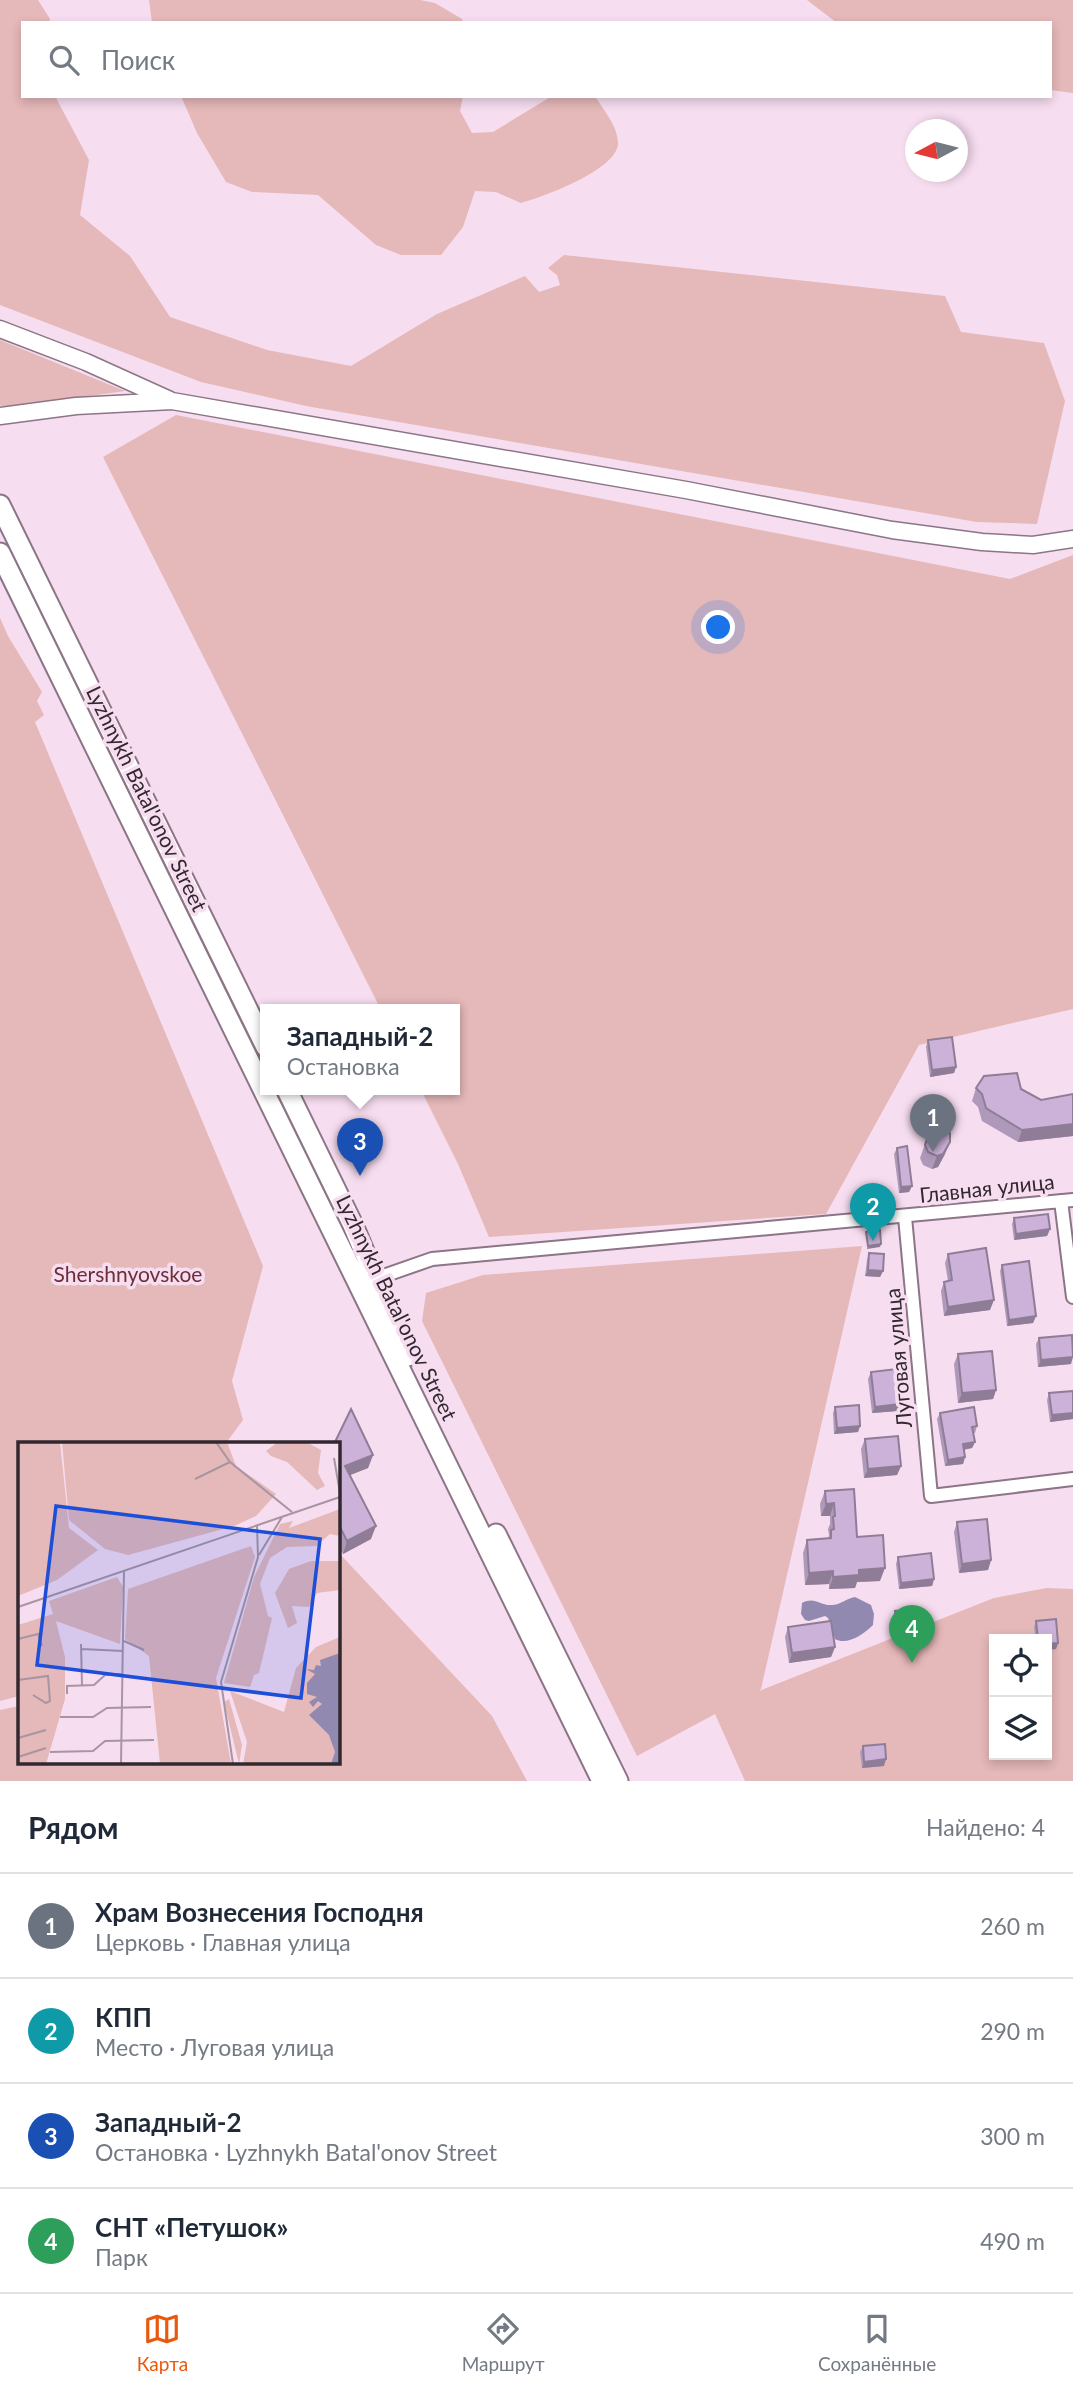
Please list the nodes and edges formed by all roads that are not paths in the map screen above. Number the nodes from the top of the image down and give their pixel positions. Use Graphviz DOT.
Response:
graph roads {
  1 [pos="0,329"];
  2 [pos="172,401"];
  3 [pos="0,416"];
  4 [pos="0,505"];
  5 [pos="1073,539"];
  6 [pos="0,554"];
  7 [pos="260,1037"];
  8 [pos="260,1070"];
  9 [pos="273,1095"];
  10 [pos="288,1095"];
  11 [pos="1067,1201"];
  12 [pos="905,1217"];
  13 [pos="367,1282"];
  14 [pos="1073,1297"];
  15 [pos="1073,1479"];
  16 [pos="602,1781"];
  17 [pos="618,1781"];
  1 -- 2 [label="street"];
  2 -- 3 [label="street"];
  2 -- 5 [label="street"];
  4 -- 7 [label="main road, Lyzhnykh Batal'onov Street"];
  6 -- 8 [label="main road, Lyzhnykh Batal'onov Street"];
  9 -- 13 [label="main road, Lyzhnykh Batal'onov Street"];
  10 -- 13 [label="main road, Lyzhnykh Batal'onov Street"];
  11 -- 12 [label="street, Главная улица"];
  11 -- 14 [label="street"];
  12 -- 13 [label="street, Главная улица"];
  12 -- 15 [label="street, Луговая улица"];
  13 -- 16 [label="main road, Lyzhnykh Batal'onov Street"];
  13 -- 17 [label="main road, Lyzhnykh Batal'onov Street"];
}
